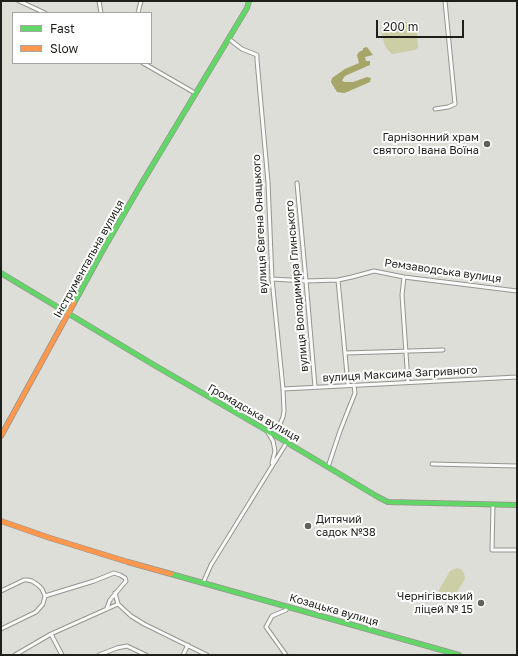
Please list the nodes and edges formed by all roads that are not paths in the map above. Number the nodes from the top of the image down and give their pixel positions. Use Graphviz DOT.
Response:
graph roads {
  1 [pos="19,1"];
  2 [pos="100,1"];
  3 [pos="141,1"];
  4 [pos="250,1"];
  5 [pos="445,1"];
  6 [pos="43,12"];
  7 [pos="101,12"];
  8 [pos="138,12"];
  9 [pos="228,39"];
  10 [pos="145,64"];
  11 [pos="195,94"];
  12 [pos="436,109"];
  13 [pos="297,183"];
  14 [pos="1,273"];
  15 [pos="404,276"];
  16 [pos="272,279"];
  17 [pos="338,280"];
  18 [pos="306,281"];
  19 [pos="517,291"];
  20 [pos="68,313"];
  21 [pos="443,350"];
  22 [pos="406,351"];
  23 [pos="345,353"];
  24 [pos="517,376"];
  25 [pos="408,382"];
  26 [pos="348,385"];
  27 [pos="354,385"];
  28 [pos="315,387"];
  29 [pos="283,389"];
  30 [pos="280,424"];
  31 [pos="266,430"];
  32 [pos="1,436"];
  33 [pos="286,442"];
  34 [pos="432,464"];
  35 [pos="517,466"];
  36 [pos="328,467"];
  37 [pos="270,468"];
  38 [pos="493,505"];
  39 [pos="517,505"];
  40 [pos="1,521"];
  41 [pos="517,550"];
  42 [pos="203,584"];
  43 [pos="1,592"];
  44 [pos="115,593"];
  45 [pos="45,596"];
  46 [pos="118,604"];
  47 [pos="287,607"];
  48 [pos="107,608"];
  49 [pos="1,629"];
  50 [pos="51,634"];
  51 [pos="188,646"];
  52 [pos="15,655"];
  53 [pos="62,655"];
  54 [pos="99,655"];
  55 [pos="146,655"];
  56 [pos="183,655"];
  57 [pos="207,655"];
  58 [pos="286,655"];
  59 [pos="459,655"];
  1 -- 6 [label="street"];
  2 -- 7 [label="street"];
  3 -- 8 [label="street"];
  4 -- 9 [label="street, Інструментальна вулиця"];
  5 -- 12 [label="street"];
  9 -- 11 [label="street, Інструментальна вулиця"];
  9 -- 16 [label="street, вулиця Євгена Онацького"];
  10 -- 11 [label="street"];
  11 -- 20 [label="street, Інструментальна вулиця"];
  13 -- 18 [label="street, вулиця Володимира Глинського"];
  14 -- 20 [label="street, Громадська вулиця"];
  15 -- 17 [label="street, Ремзаводська вулиця"];
  15 -- 19 [label="street, Ремзаводська вулиця"];
  15 -- 22 [label="street"];
  16 -- 18 [label="street, Ремзаводська вулиця"];
  16 -- 29 [label="street, вулиця Євгена Онацького"];
  17 -- 18 [label="street, Ремзаводська вулиця"];
  17 -- 23 [label="street"];
  18 -- 28 [label="street, вулиця Володимира Глинського"];
  20 -- 31 [label="street, Громадська вулиця"];
  20 -- 32 [label="street, Інструментальна вулиця"];
  21 -- 22 [label="street"];
  22 -- 23 [label="street"];
  22 -- 25 [label="street"];
  23 -- 26 [label="street"];
  24 -- 25 [label="street, вулиця Максима Загривного"];
  25 -- 27 [label="street, вулиця Максима Загривного"];
  26 -- 27 [label="street, вулиця Максима Загривного"];
  26 -- 28 [label="street, вулиця Максима Загривного"];
  27 -- 36 [label="street"];
  28 -- 29 [label="street, вулиця Максима Загривного"];
  29 -- 30 [label="street, вулиця Євгена Онацького"];
  31 -- 33 [label="street, Громадська вулиця"];
  31 -- 37 [label="street"];
  33 -- 36 [label="street, Громадська вулиця"];
  33 -- 37 [label="street"];
  34 -- 35 [label="street"];
  36 -- 38 [label="street, Громадська вулиця"];
  37 -- 42 [label="street"];
  38 -- 39 [label="street, Громадська вулиця"];
  38 -- 41 [label="street"];
  40 -- 42 [label="street, Козацька вулиця"];
  42 -- 47 [label="street, Козацька вулиця"];
  43 -- 45 [label="street"];
  44 -- 45 [label="street"];
  44 -- 46 [label="street"];
  44 -- 48 [label="street"];
  45 -- 49 [label="street"];
  46 -- 48 [label="street"];
  46 -- 51 [label="street"];
  47 -- 58 [label="street"];
  47 -- 59 [label="street, Козацька вулиця"];
  48 -- 50 [label="street"];
  50 -- 52 [label="street"];
  50 -- 53 [label="street"];
  51 -- 56 [label="street"];
  51 -- 57 [label="street"];
  54 -- 55 [label="street"];
}
